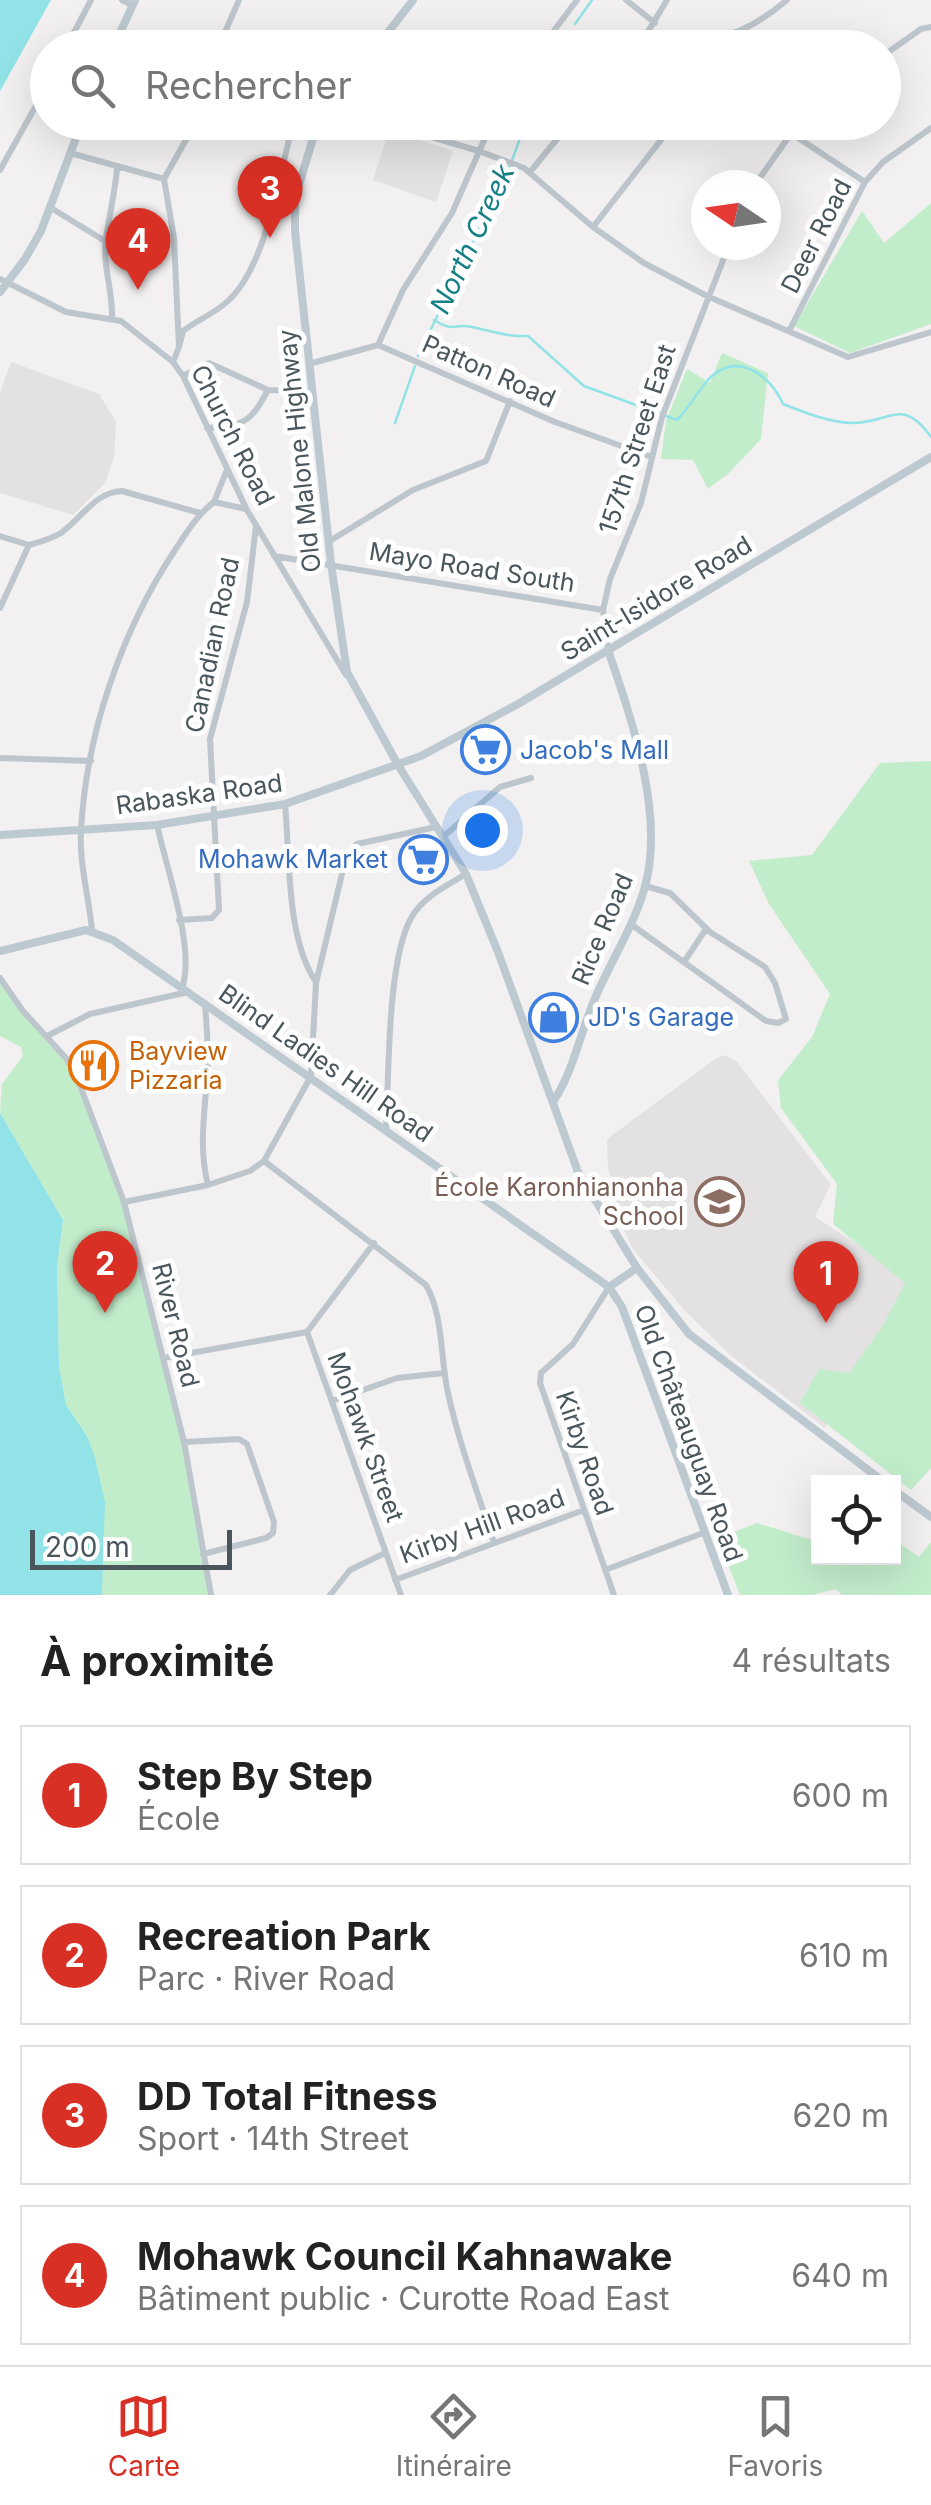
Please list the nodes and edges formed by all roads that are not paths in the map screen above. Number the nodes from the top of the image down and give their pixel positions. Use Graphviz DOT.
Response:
graph roads {
  1 [pos="92,0"];
  2 [pos="122,0"];
  3 [pos="239,0"];
  4 [pos="413,0"];
  5 [pos="577,0"];
  6 [pos="626,0"];
  7 [pos="667,0"];
  8 [pos="787,0"];
  9 [pos="133,3"];
  10 [pos="654,24"];
  11 [pos="931,27"];
  12 [pos="76,30"];
  13 [pos="121,30"];
  14 [pos="226,30"];
  15 [pos="390,30"];
  16 [pos="554,30"];
  17 [pos="650,30"];
  18 [pos="736,30"];
  19 [pos="901,43"];
  20 [pos="30,116"];
  21 [pos="931,128"];
  22 [pos="75,140"];
  23 [pos="186,140"];
  24 [pos="289,140"];
  25 [pos="312,140"];
  26 [pos="441,140"];
  27 [pos="484,140"];
  28 [pos="556,140"];
  29 [pos="661,140"];
  30 [pos="785,140"];
  31 [pos="802,140"];
  32 [pos="479,151"];
  33 [pos="70,153"];
  34 [pos="118,168"];
  35 [pos="0,170"];
  36 [pos="766,170"];
  37 [pos="530,172"];
  38 [pos="164,179"];
  39 [pos="865,182"];
  40 [pos="51,208"];
  41 [pos="592,226"];
  42 [pos="105,241"];
  43 [pos="723,260"];
  44 [pos="2,285"];
  45 [pos="707,296"];
  46 [pos="112,317"];
  47 [pos="789,331"];
  48 [pos="929,332"];
  49 [pos="931,342"];
  50 [pos="378,345"];
  51 [pos="179,347"];
  52 [pos="173,362"];
  53 [pos="309,364"];
  54 [pos="183,376"];
  55 [pos="268,390"];
  56 [pos="311,391"];
  57 [pos="510,402"];
  58 [pos="207,428"];
  59 [pos="931,456"];
  60 [pos="652,457"];
  61 [pos="226,470"];
  62 [pos="214,502"];
  63 [pos="247,510"];
  64 [pos="200,514"];
  65 [pos="256,525"];
  66 [pos="0,536"];
  67 [pos="328,542"];
  68 [pos="29,545"];
  69 [pos="274,556"];
  70 [pos="331,564"];
  71 [pos="0,608"];
  72 [pos="604,610"];
  73 [pos="608,650"];
  74 [pos="354,689"];
  75 [pos="0,758"];
  76 [pos="92,761"];
  77 [pos="398,765"];
  78 [pos="531,778"];
  79 [pos="285,804"];
  80 [pos="214,817"];
  81 [pos="157,825"];
  82 [pos="436,826"];
  83 [pos="81,830"];
  84 [pos="0,835"];
  85 [pos="443,837"];
  86 [pos="466,874"];
  87 [pos="645,886"];
  88 [pos="179,920"];
  89 [pos="632,925"];
  90 [pos="706,929"];
  91 [pos="92,930"];
  92 [pos="0,951"];
  93 [pos="684,962"];
  94 [pos="0,978"];
  95 [pos="316,983"];
  96 [pos="186,990"];
  97 [pos="205,1003"];
  98 [pos="46,1036"];
  99 [pos="310,1076"];
  100 [pos="553,1102"];
  101 [pos="386,1129"];
  102 [pos="264,1161"];
  103 [pos="208,1185"];
  104 [pos="124,1202"];
  105 [pos="374,1243"];
  106 [pos="637,1268"];
  107 [pos="609,1287"];
  108 [pos="307,1332"];
  109 [pos="164,1358"];
  110 [pos="444,1373"];
  111 [pos="332,1401"];
  112 [pos="184,1442"];
  113 [pos="875,1475"];
  114 [pos="901,1495"];
  115 [pos="584,1510"];
  116 [pos="931,1517"];
  117 [pos="703,1533"];
  118 [pos="494,1543"];
  119 [pos="385,1553"];
  120 [pos="202,1554"];
  121 [pos="604,1570"];
  122 [pos="395,1580"];
  123 [pos="211,1595"];
  124 [pos="330,1595"];
  125 [pos="401,1595"];
  126 [pos="614,1595"];
  127 [pos="728,1595"];
  1 -- 12 [label="street"];
  2 -- 9 [label="street"];
  3 -- 14 [label="street"];
  4 -- 15 [label="street"];
  5 -- 16 [label="street"];
  6 -- 10 [label="street"];
  7 -- 10 [label="street"];
  8 -- 18 [label="street"];
  9 -- 13 [label="street"];
  10 -- 17 [label="street"];
  11 -- 19 [label="street"];
  20 -- 35 [label="street"];
  21 -- 39 [label="street, Deer Road"];
  22 -- 33 [label="street"];
  23 -- 38 [label="street"];
  24 -- 51 [label="street"];
  25 -- 53 [label="street, Old Malone Highway"];
  26 -- 32 [label="street"];
  27 -- 32 [label="street"];
  28 -- 37 [label="street"];
  29 -- 41 [label="street"];
  30 -- 36 [label="street"];
  31 -- 39 [label="street"];
  32 -- 37 [label="street"];
  32 -- 50 [label="street"];
  33 -- 34 [label="street"];
  33 -- 40 [label="street"];
  34 -- 38 [label="street"];
  34 -- 42 [label="street"];
  37 -- 41 [label="street"];
  38 -- 51 [label="street"];
  39 -- 47 [label="street, Deer Road"];
  40 -- 42 [label="street"];
  40 -- 44 [label="street"];
  41 -- 45 [label="street"];
  42 -- 46 [label="street"];
  43 -- 45 [label="street, 157th Street East"];
  44 -- 46 [label="street, Church Road"];
  45 -- 47 [label="street"];
  45 -- 60 [label="street, 157th Street East"];
  46 -- 52 [label="street, Church Road"];
  47 -- 48 [label="street"];
  48 -- 49 [label="street"];
  50 -- 53 [label="street"];
  50 -- 57 [label="street, Patton Road"];
  51 -- 52 [label="street"];
  52 -- 54 [label="street, Church Road"];
  53 -- 56 [label="street, Old Malone Highway"];
  54 -- 55 [label="street"];
  54 -- 58 [label="street, Church Road"];
  55 -- 56 [label="street"];
  55 -- 58 [label="street"];
  56 -- 67 [label="street, Old Malone Highway"];
  57 -- 60 [label="street, Patton Road"];
  57 -- 67 [label="street"];
  58 -- 61 [label="street, Church Road"];
  59 -- 73 [label="street, Saint-Isidore Road"];
  60 -- 72 [label="street, 157th Street East"];
  61 -- 62 [label="street"];
  61 -- 63 [label="street, Church Road"];
  62 -- 63 [label="street"];
  62 -- 64 [label="street"];
  63 -- 65 [label="street, Church Road"];
  64 -- 68 [label="street"];
  64 -- 76 [label="street"];
  65 -- 69 [label="street, Church Road"];
  65 -- 80 [label="street, Canadian Road"];
  66 -- 68 [label="street"];
  67 -- 70 [label="street, Old Malone Highway"];
  68 -- 71 [label="street"];
  69 -- 70 [label="street, Mayo Road South"];
  69 -- 74 [label="street, Church Road"];
  70 -- 72 [label="street, Mayo Road South"];
  70 -- 74 [label="street, Old Malone Highway"];
  72 -- 73 [label="street, 157th Street East"];
  73 -- 77 [label="street, Saint-Isidore Road"];
  73 -- 87 [label="street, Rice Road"];
  74 -- 77 [label="street, Old Malone Highway"];
  75 -- 76 [label="street"];
  76 -- 83 [label="street"];
  77 -- 79 [label="street, Rabaska Road"];
  77 -- 82 [label="street"];
  78 -- 85 [label="street"];
  79 -- 80 [label="street, Rabaska Road"];
  79 -- 95 [label="street"];
  80 -- 81 [label="street, Rabaska Road"];
  80 -- 88 [label="street, Canadian Road"];
  81 -- 83 [label="street, Rabaska Road"];
  81 -- 88 [label="street"];
  82 -- 85 [label="street"];
  82 -- 95 [label="street"];
  83 -- 84 [label="street, Rabaska Road"];
  83 -- 91 [label="street"];
  85 -- 86 [label="street"];
  86 -- 100 [label="street"];
  86 -- 101 [label="street"];
  87 -- 89 [label="street, Rice Road"];
  87 -- 90 [label="street"];
  88 -- 96 [label="street"];
  89 -- 93 [label="street"];
  89 -- 100 [label="street, Rice Road"];
  90 -- 93 [label="street"];
  90 -- 93 [label="street"];
  91 -- 92 [label="street"];
  91 -- 96 [label="street, Blind Ladies Hill Road"];
  94 -- 98 [label="street, River Road"];
  95 -- 99 [label="street"];
  96 -- 97 [label="street, Blind Ladies Hill Road"];
  96 -- 98 [label="street"];
  97 -- 99 [label="street, Blind Ladies Hill Road"];
  97 -- 103 [label="street"];
  98 -- 104 [label="street, River Road"];
  99 -- 101 [label="street, Blind Ladies Hill Road"];
  99 -- 102 [label="street"];
  100 -- 106 [label="street"];
  101 -- 107 [label="street, Blind Ladies Hill Road"];
  102 -- 103 [label="street"];
  102 -- 105 [label="street"];
  103 -- 104 [label="street"];
  104 -- 109 [label="street, River Road"];
  105 -- 108 [label="street"];
  105 -- 110 [label="street"];
  106 -- 107 [label="street"];
  106 -- 113 [label="street"];
  107 -- 115 [label="street, Kirby Road"];
  107 -- 117 [label="street, Old Châteauguay Road"];
  108 -- 109 [label="street, Mohawk Street"];
  108 -- 111 [label="street, Mohawk Street"];
  109 -- 112 [label="street, River Road"];
  110 -- 111 [label="street"];
  110 -- 118 [label="street"];
  111 -- 119 [label="street, Mohawk Street"];
  112 -- 120 [label="street, River Road"];
  112 -- 120 [label="street"];
  114 -- 116 [label="street"];
  115 -- 118 [label="street, Kirby Hill Road"];
  115 -- 121 [label="street, Kirby Road"];
  117 -- 121 [label="street"];
  117 -- 127 [label="street, Old Châteauguay Road"];
  118 -- 122 [label="street, Kirby Hill Road"];
  119 -- 122 [label="street, Mohawk Street"];
  119 -- 124 [label="street"];
  120 -- 123 [label="street, River Road"];
  121 -- 126 [label="street, Kirby Road"];
  122 -- 125 [label="street, Mohawk Street"];
}
